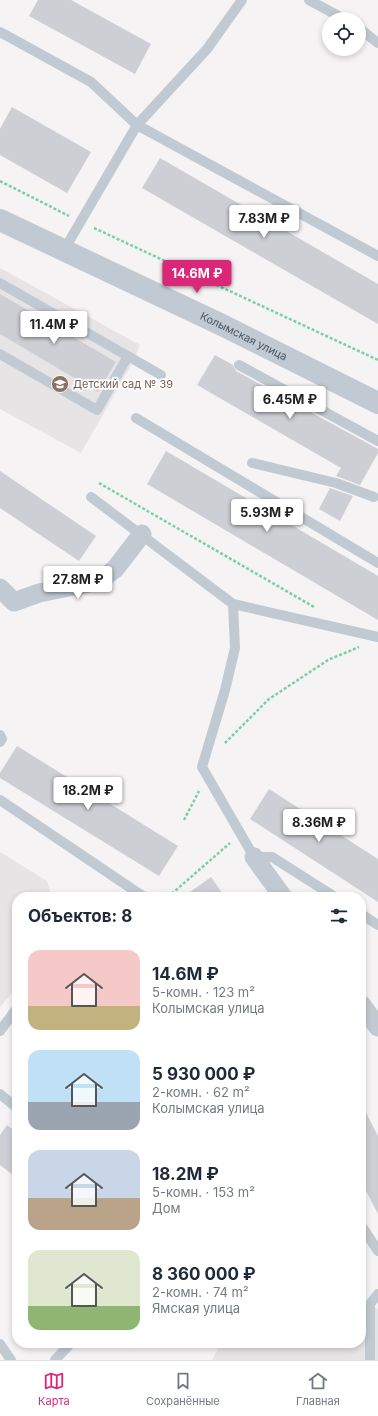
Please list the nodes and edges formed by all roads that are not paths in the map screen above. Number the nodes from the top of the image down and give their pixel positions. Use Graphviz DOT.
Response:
graph roads {
  1 [pos="242,0"];
  2 [pos="309,0"];
  3 [pos="331,12"];
  4 [pos="0,32"];
  5 [pos="366,34"];
  6 [pos="378,43"];
  7 [pos="137,125"];
  8 [pos="0,220"];
  9 [pos="64,250"];
  10 [pos="378,256"];
  11 [pos="0,283"];
  12 [pos="0,354"];
  13 [pos="128,356"];
  14 [pos="239,365"];
  15 [pos="161,375"];
  16 [pos="378,403"];
  17 [pos="136,418"];
  18 [pos="378,441"];
  19 [pos="252,463"];
  20 [pos="377,496"];
  21 [pos="91,497"];
  22 [pos="142,534"];
  23 [pos="378,563"];
  24 [pos="0,588"];
  25 [pos="233,604"];
  26 [pos="378,638"];
  27 [pos="0,735"];
  28 [pos="0,742"];
  29 [pos="0,800"];
  30 [pos="254,857"];
  31 [pos="137,892"];
  32 [pos="279,892"];
  33 [pos="327,892"];
  34 [pos="366,917"];
  35 [pos="378,924"];
  36 [pos="366,1011"];
  37 [pos="12,1015"];
  38 [pos="378,1027"];
  39 [pos="0,1031"];
  40 [pos="0,1094"];
  41 [pos="12,1104"];
  42 [pos="366,1233"];
  43 [pos="378,1251"];
  44 [pos="378,1294"];
  45 [pos="0,1344"];
  46 [pos="66,1348"];
  47 [pos="11,1360"];
  48 [pos="55,1360"];
  49 [pos="370,1360"];
  1 -- 7 [label="lane"];
  2 -- 3 [label="lane"];
  4 -- 7 [label="lane"];
  5 -- 6 [label="lane"];
  7 -- 9 [label="lane"];
  7 -- 10 [label="lane"];
  8 -- 9 [label="street, Колымская улица"];
  9 -- 16 [label="street, Колымская улица"];
  11 -- 13 [label="lane"];
  12 -- 13 [label="lane"];
  13 -- 15 [label="lane"];
  14 -- 18 [label="lane"];
  17 -- 23 [label="lane"];
  19 -- 20 [label="lane"];
  21 -- 22 [label="lane"];
  22 -- 24 [label="street"];
  22 -- 25 [label="lane"];
  25 -- 26 [label="lane"];
  25 -- 30 [label="lane"];
  27 -- 28 [label="lane"];
  29 -- 31 [label="lane"];
  30 -- 32 [label="street"];
  30 -- 33 [label="lane"];
  34 -- 35 [label="lane"];
  36 -- 38 [label="street"];
  37 -- 39 [label="lane"];
  40 -- 41 [label="lane"];
  42 -- 43 [label="lane"];
  44 -- 49 [label="lane"];
  45 -- 47 [label="lane"];
  46 -- 48 [label="lane"];
}
